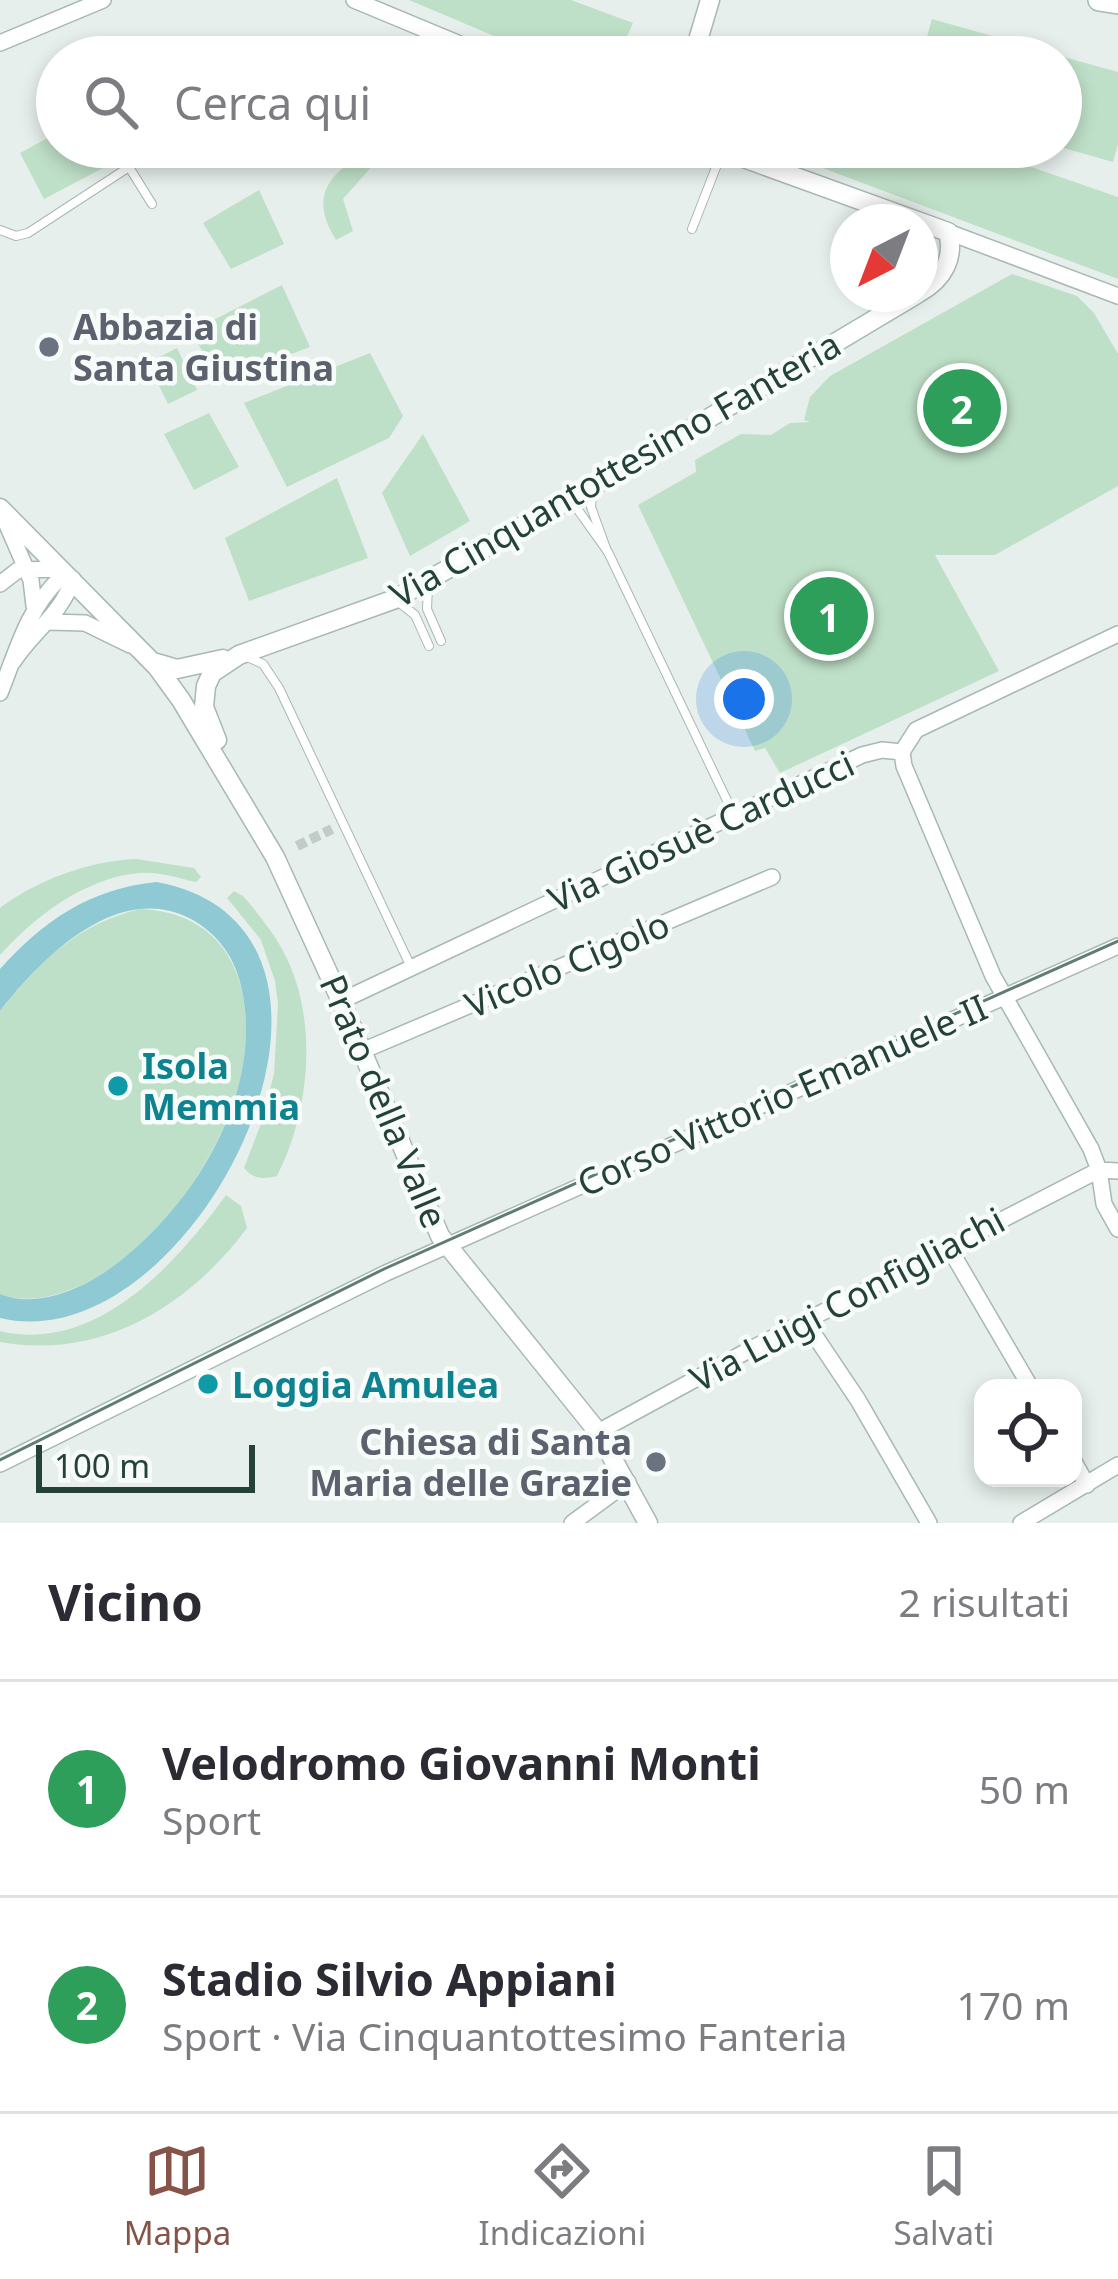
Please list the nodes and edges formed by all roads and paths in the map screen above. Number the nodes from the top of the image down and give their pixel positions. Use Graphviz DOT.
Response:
graph roads {
  1 [pos="103,0"];
  2 [pos="354,0"];
  3 [pos="710,0"];
  4 [pos="1099,0"];
  5 [pos="1118,3"];
  6 [pos="441,36"];
  7 [pos="699,36"];
  8 [pos="0,43"];
  9 [pos="127,168"];
  10 [pos="130,168"];
  11 [pos="711,168"];
  12 [pos="770,168"];
  13 [pos="152,204"];
  14 [pos="692,229"];
  15 [pos="0,230"];
  16 [pos="948,232"];
  17 [pos="938,278"];
  18 [pos="1118,296"];
  19 [pos="889,312"];
  20 [pos="593,487"];
  21 [pos="567,501"];
  22 [pos="0,508"];
  23 [pos="608,552"];
  24 [pos="26,568"];
  25 [pos="68,574"];
  26 [pos="429,581"];
  27 [pos="0,584"];
  28 [pos="395,599"];
  29 [pos="30,616"];
  30 [pos="49,622"];
  31 [pos="1118,634"];
  32 [pos="441,641"];
  33 [pos="429,646"];
  34 [pos="143,653"];
  35 [pos="239,655"];
  36 [pos="13,662"];
  37 [pos="0,693"];
  38 [pos="902,752"];
  39 [pos="734,815"];
  40 [pos="275,857"];
  41 [pos="772,877"];
  42 [pos="1118,946"];
  43 [pos="412,968"];
  44 [pos="1003,996"];
  45 [pos="341,1001"];
  46 [pos="362,1051"];
  47 [pos="1099,1170"];
  48 [pos="1118,1171"];
  49 [pos="1118,1229"];
  50 [pos="447,1246"];
  51 [pos="949,1246"];
  52 [pos="805,1321"];
  53 [pos="1025,1379"];
  54 [pos="598,1432"];
  55 [pos="0,1464"];
  56 [pos="1118,1465"];
  57 [pos="1082,1475"];
  58 [pos="628,1482"];
  59 [pos="1088,1485"];
  60 [pos="572,1523"];
  61 [pos="648,1523"];
  62 [pos="929,1523"];
  63 [pos="1021,1523"];
  1 -- 8 [label="street"];
  2 -- 6 [label="street"];
  3 -- 7 [label="street"];
  4 -- 5 [label="main road"];
  9 -- 15 [label="lane"];
  10 -- 13 [label="lane"];
  11 -- 14 [label="lane"];
  12 -- 16 [label="street"];
  16 -- 17 [label="street, Via Cinquantottesimo Fanteria"];
  16 -- 18 [label="street"];
  19 -- 20 [label="street, Via Cinquantottesimo Fanteria"];
  20 -- 21 [label="street, Via Cinquantottesimo Fanteria"];
  20 -- 23 [label="lane"];
  21 -- 23 [label="lane"];
  21 -- 26 [label="street, Via Cinquantottesimo Fanteria"];
  22 -- 24 [label="street"];
  22 -- 25 [label="street, Prato della Valle"];
  23 -- 39 [label="lane"];
  24 -- 25 [label="street"];
  24 -- 27 [label="street"];
  24 -- 29 [label="street"];
  25 -- 29 [label="street"];
  25 -- 30 [label="street"];
  25 -- 34 [label="street, Prato della Valle"];
  26 -- 28 [label="street, Via Cinquantottesimo Fanteria"];
  26 -- 32 [label="lane"];
  28 -- 33 [label="lane"];
  28 -- 35 [label="street, Via Cinquantottesimo Fanteria"];
  29 -- 36 [label="street"];
  30 -- 34 [label="street, Prato della Valle"];
  30 -- 36 [label="street"];
  31 -- 38 [label="street, Via Giosuè Carducci"];
  34 -- 35 [label="street, Via Cinquantottesimo Fanteria"];
  34 -- 40 [label="street, Prato della Valle"];
  35 -- 40 [label="street"];
  35 -- 43 [label="lane"];
  36 -- 37 [label="street"];
  38 -- 39 [label="street, Via Giosuè Carducci"];
  38 -- 44 [label="street"];
  39 -- 43 [label="street, Via Giosuè Carducci"];
  40 -- 45 [label="street, Prato della Valle"];
  41 -- 46 [label="street, Vicolo Cigolo"];
  42 -- 44 [label="street, Corso Vittorio Emanuele II"];
  43 -- 45 [label="street, Via Giosuè Carducci"];
  44 -- 47 [label="street"];
  44 -- 50 [label="street, Corso Vittorio Emanuele II"];
  45 -- 46 [label="street, Prato della Valle"];
  46 -- 50 [label="street, Prato della Valle"];
  47 -- 48 [label="street"];
  47 -- 49 [label="street"];
  47 -- 51 [label="street, Via Luigi Configliachi"];
  50 -- 54 [label="street"];
  50 -- 55 [label="street, Prato della Valle"];
  51 -- 52 [label="street, Via Luigi Configliachi"];
  51 -- 53 [label="street"];
  52 -- 54 [label="street, Via Luigi Configliachi"];
  52 -- 62 [label="street"];
  54 -- 58 [label="street"];
  56 -- 59 [label="street"];
  57 -- 59 [label="street"];
  58 -- 60 [label="street"];
  58 -- 61 [label="street"];
  59 -- 63 [label="street"];
}
